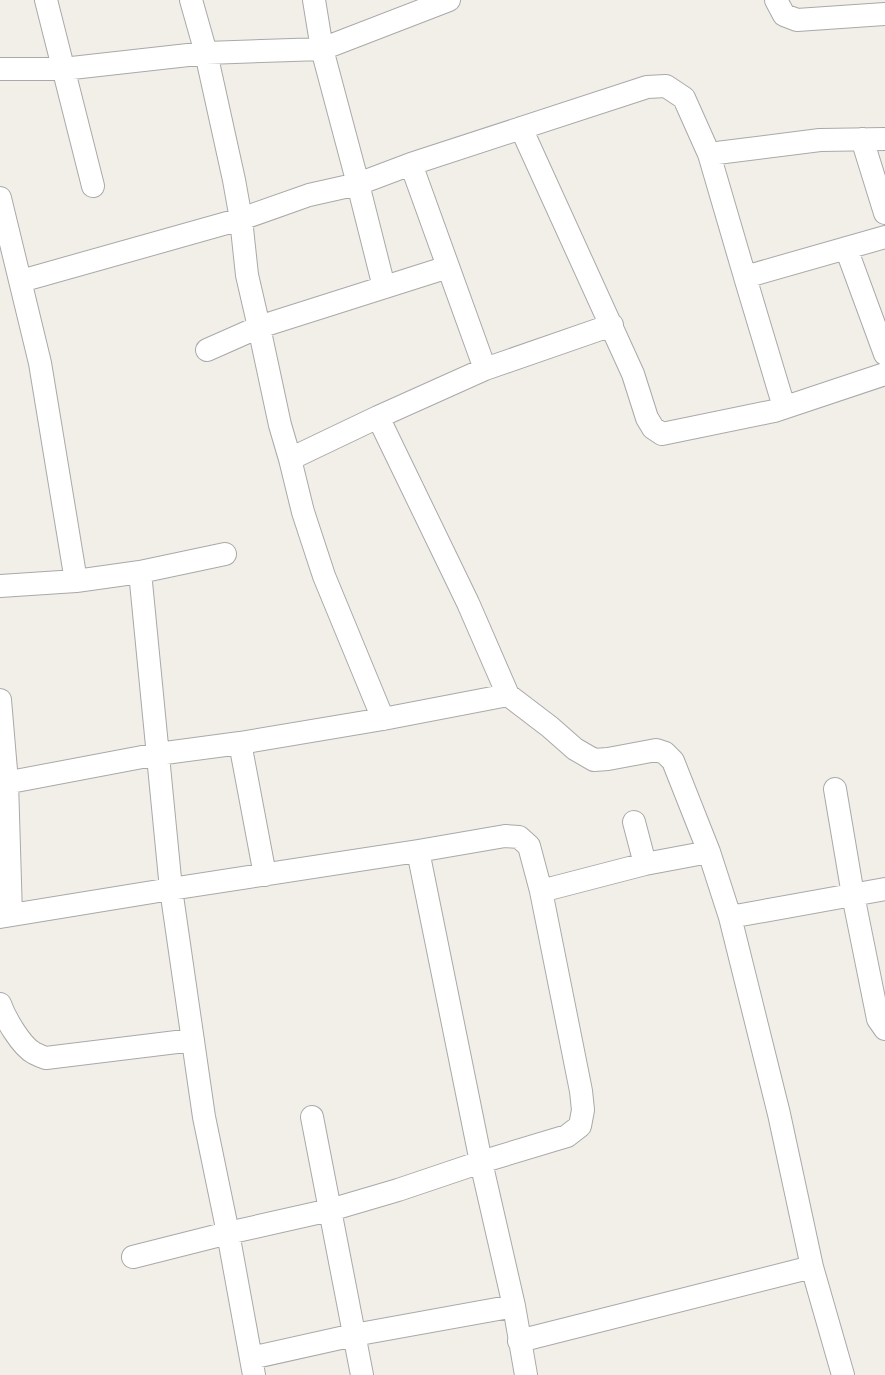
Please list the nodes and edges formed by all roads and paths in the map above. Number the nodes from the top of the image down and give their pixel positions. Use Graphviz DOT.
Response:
graph roads {
  1 [pos="46,0"];
  2 [pos="191,0"];
  3 [pos="314,0"];
  4 [pos="449,0"];
  5 [pos="776,0"];
  6 [pos="885,14"];
  7 [pos="322,49"];
  8 [pos="206,53"];
  9 [pos="63,68"];
  10 [pos="0,69"];
  11 [pos="521,128"];
  12 [pos="862,139"];
  13 [pos="885,139"];
  14 [pos="709,154"];
  15 [pos="411,164"];
  16 [pos="358,184"];
  17 [pos="93,186"];
  18 [pos="0,198"];
  19 [pos="885,213"];
  20 [pos="240,219"];
  21 [pos="885,237"];
  22 [pos="846,248"];
  23 [pos="448,267"];
  24 [pos="745,277"];
  25 [pos="21,282"];
  26 [pos="384,287"];
  27 [pos="612,325"];
  28 [pos="259,327"];
  29 [pos="207,350"];
  30 [pos="885,354"];
  31 [pos="485,369"];
  32 [pos="885,374"];
  33 [pos="784,407"];
  34 [pos="378,417"];
  35 [pos="290,459"];
  36 [pos="225,554"];
  37 [pos="140,572"];
  38 [pos="76,581"];
  39 [pos="0,586"];
  40 [pos="508,695"];
  41 [pos="0,700"];
  42 [pos="383,719"];
  43 [pos="240,743"];
  44 [pos="158,754"];
  45 [pos="4,783"];
  46 [pos="835,789"];
  47 [pos="634,822"];
  48 [pos="418,851"];
  49 [pos="709,852"];
  50 [pos="645,864"];
  51 [pos="265,875"];
  52 [pos="172,889"];
  53 [pos="885,889"];
  54 [pos="541,890"];
  55 [pos="853,895"];
  56 [pos="6,916"];
  57 [pos="730,917"];
  58 [pos="0,1004"];
  59 [pos="885,1029"];
  60 [pos="193,1040"];
  61 [pos="312,1117"];
  62 [pos="481,1162"];
  63 [pos="330,1210"];
  64 [pos="228,1233"];
  65 [pos="134,1257"];
  66 [pos="812,1267"];
  67 [pos="514,1306"];
  68 [pos="354,1334"];
  69 [pos="519,1341"];
  70 [pos="253,1366"];
  71 [pos="362,1375"];
  72 [pos="526,1375"];
  73 [pos="843,1375"];
  1 -- 9 [label="street"];
  2 -- 8 [label="street"];
  3 -- 7 [label="street"];
  4 -- 7 [label="street"];
  5 -- 6 [label="street"];
  7 -- 8 [label="street"];
  7 -- 16 [label="street"];
  8 -- 9 [label="street"];
  8 -- 20 [label="street"];
  9 -- 10 [label="street"];
  9 -- 17 [label="street"];
  11 -- 14 [label="street"];
  11 -- 15 [label="street"];
  11 -- 27 [label="street"];
  12 -- 13 [label="street"];
  12 -- 14 [label="street"];
  12 -- 19 [label="street"];
  14 -- 24 [label="street"];
  15 -- 16 [label="street"];
  15 -- 23 [label="street"];
  16 -- 20 [label="street"];
  16 -- 26 [label="street"];
  18 -- 25 [label="street"];
  20 -- 25 [label="street"];
  20 -- 28 [label="street"];
  21 -- 22 [label="street"];
  22 -- 24 [label="street"];
  22 -- 30 [label="street"];
  23 -- 26 [label="street"];
  23 -- 31 [label="street"];
  24 -- 33 [label="street"];
  25 -- 38 [label="street"];
  26 -- 28 [label="street"];
  27 -- 31 [label="street"];
  27 -- 33 [label="street"];
  28 -- 29 [label="street"];
  28 -- 35 [label="street"];
  31 -- 34 [label="street"];
  32 -- 33 [label="street"];
  34 -- 35 [label="street"];
  34 -- 40 [label="street"];
  35 -- 42 [label="street"];
  36 -- 37 [label="street"];
  37 -- 38 [label="street"];
  37 -- 44 [label="street"];
  38 -- 39 [label="street"];
  40 -- 42 [label="street"];
  40 -- 49 [label="street"];
  41 -- 45 [label="street"];
  42 -- 43 [label="street"];
  43 -- 44 [label="street"];
  43 -- 51 [label="street"];
  44 -- 45 [label="street"];
  44 -- 52 [label="street"];
  45 -- 56 [label="street"];
  46 -- 55 [label="street"];
  47 -- 50 [label="street"];
  48 -- 51 [label="street"];
  48 -- 54 [label="street"];
  48 -- 62 [label="street"];
  49 -- 50 [label="street"];
  49 -- 57 [label="street"];
  50 -- 54 [label="street"];
  51 -- 52 [label="street"];
  52 -- 56 [label="street"];
  52 -- 60 [label="street"];
  53 -- 55 [label="street"];
  54 -- 62 [label="street"];
  55 -- 57 [label="street"];
  55 -- 59 [label="street"];
  57 -- 66 [label="street"];
  58 -- 60 [label="street"];
  60 -- 64 [label="street"];
  61 -- 63 [label="street"];
  62 -- 63 [label="street"];
  62 -- 67 [label="street"];
  63 -- 64 [label="street"];
  63 -- 68 [label="street"];
  64 -- 65 [label="street"];
  64 -- 70 [label="street"];
  66 -- 69 [label="street"];
  66 -- 73 [label="street"];
  67 -- 68 [label="street"];
  67 -- 69 [label="street"];
  68 -- 70 [label="street"];
  68 -- 71 [label="street"];
  69 -- 72 [label="street"];
}
